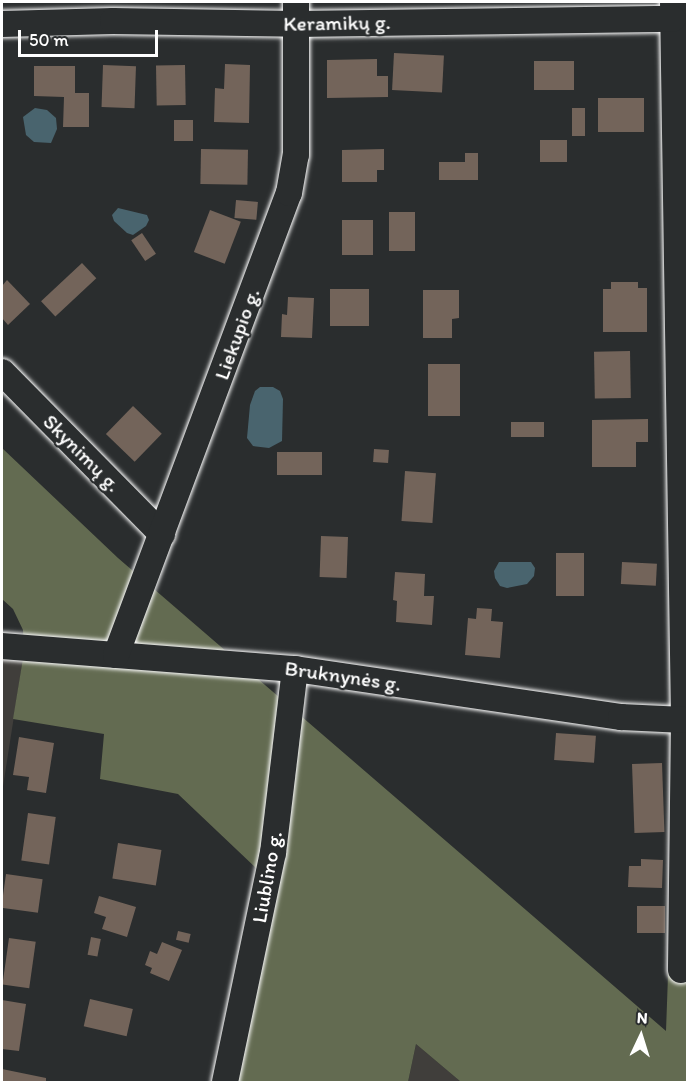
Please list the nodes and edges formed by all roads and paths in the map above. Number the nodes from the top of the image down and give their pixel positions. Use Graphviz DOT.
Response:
graph roads {
  1 [pos="673,10"];
  2 [pos="296,13"];
  3 [pos="2,24"];
  4 [pos="2,372"];
  5 [pos="162,534"];
  6 [pos="2,646"];
  7 [pos="116,654"];
  8 [pos="294,669"];
  9 [pos="684,720"];
  10 [pos="681,970"];
  11 [pos="225,1083"];
  1 -- 2 [label="street, Keramikų g."];
  1 -- 9 [label="street"];
  2 -- 3 [label="street, Keramikų g."];
  2 -- 5 [label="street, Liekupio g."];
  4 -- 5 [label="street, Skynimų g."];
  5 -- 7 [label="street, Liekupio g."];
  6 -- 7 [label="street, Bruknynės g."];
  7 -- 8 [label="street, Bruknynės g."];
  8 -- 9 [label="street, Bruknynės g."];
  8 -- 11 [label="street, Liublino g."];
  9 -- 10 [label="street"];
}
